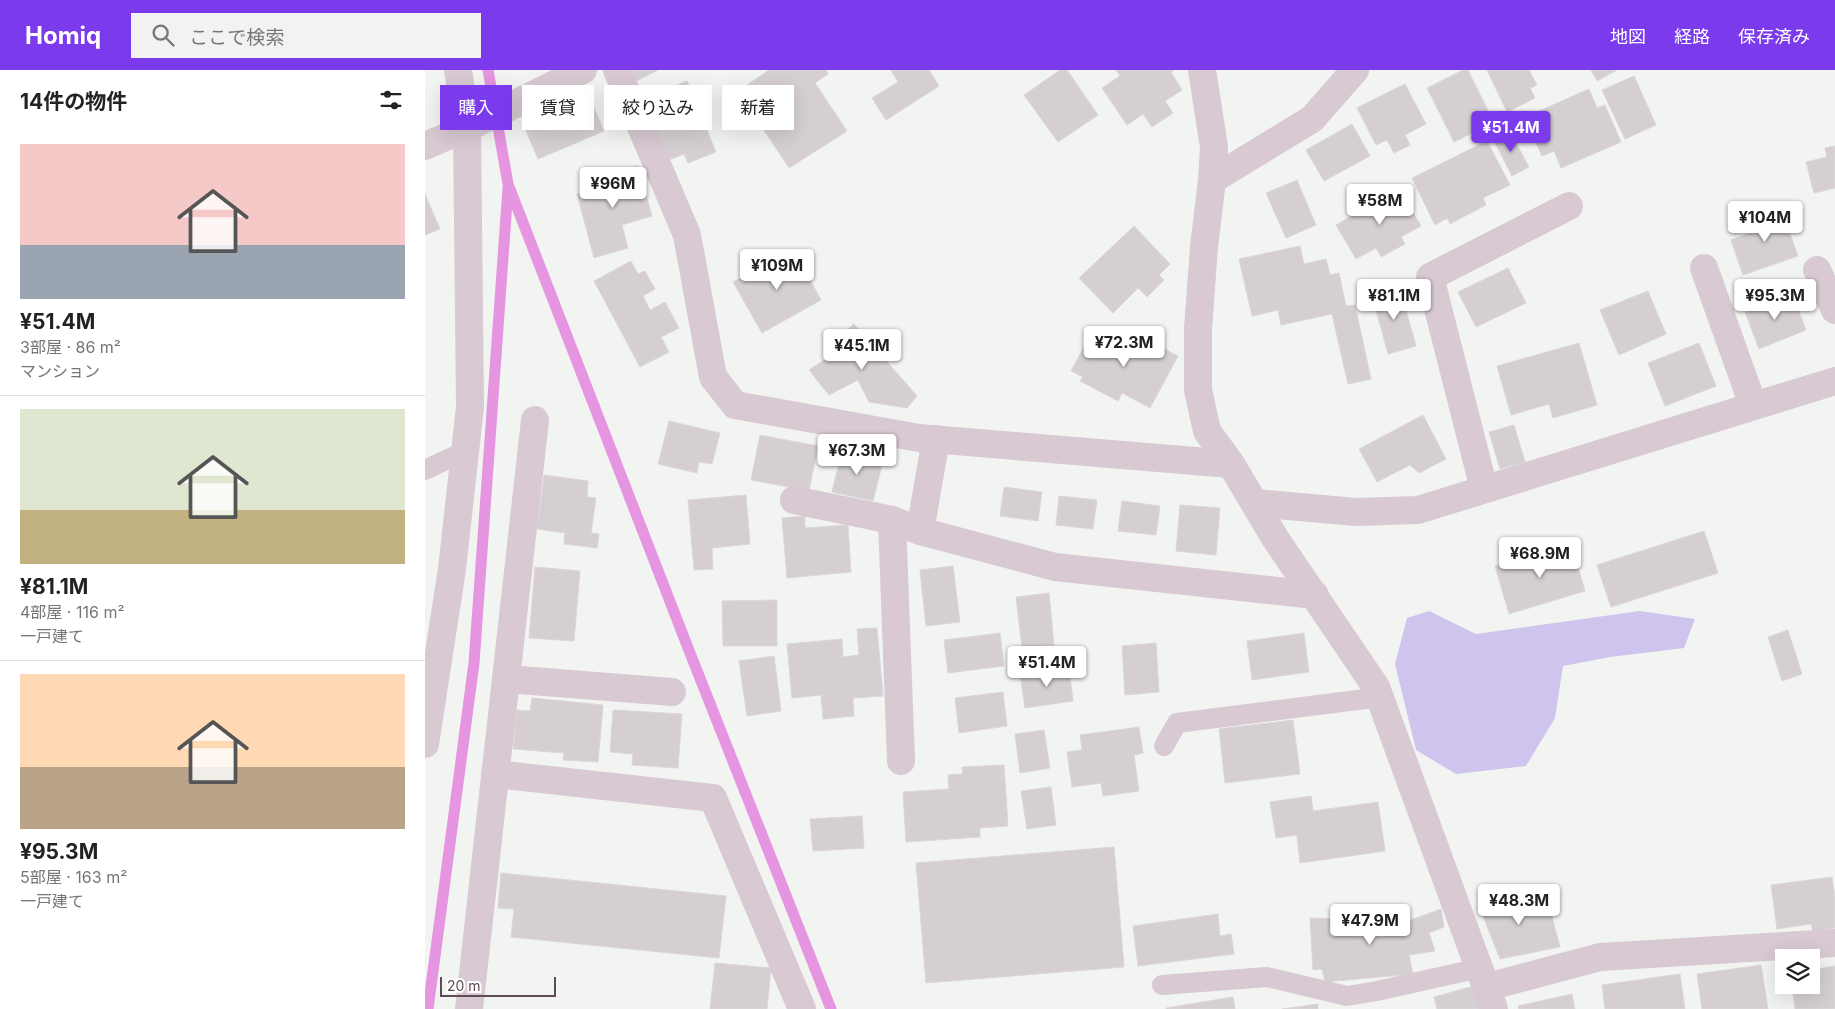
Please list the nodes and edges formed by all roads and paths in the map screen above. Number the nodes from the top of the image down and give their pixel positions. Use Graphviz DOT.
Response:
graph roads {
  1 [pos="457,70"];
  2 [pos="583,70"];
  3 [pos="617,70"];
  4 [pos="1202,70"];
  5 [pos="1355,70"];
  6 [pos="460,85"];
  7 [pos="512,106"];
  8 [pos="462,130"];
  9 [pos="467,130"];
  10 [pos="425,146"];
  11 [pos="1213,180"];
  12 [pos="1569,206"];
  13 [pos="1704,268"];
  14 [pos="1817,270"];
  15 [pos="1835,310"];
  16 [pos="1835,381"];
  17 [pos="1753,405"];
  18 [pos="535,420"];
  19 [pos="936,440"];
  20 [pos="465,450"];
  21 [pos="1231,464"];
  22 [pos="425,470"];
  23 [pos="1484,489"];
  24 [pos="794,500"];
  25 [pos="1255,503"];
  26 [pos="892,520"];
  27 [pos="920,531"];
  28 [pos="1315,595"];
  29 [pos="506,679"];
  30 [pos="672,692"];
  31 [pos="1381,697"];
  32 [pos="425,744"];
  33 [pos="1165,746"];
  34 [pos="901,761"];
  35 [pos="495,774"];
  36 [pos="1835,942"];
  37 [pos="1162,985"];
  38 [pos="1487,988"];
  39 [pos="469,1009"];
  40 [pos="802,1009"];
  1 -- 6 [label="street"];
  2 -- 7 [label="street"];
  3 -- 19 [label="street"];
  4 -- 11 [label="street"];
  5 -- 11 [label="street"];
  8 -- 10 [label="street"];
  9 -- 20 [label="street"];
  11 -- 21 [label="street"];
  12 -- 23 [label="street"];
  13 -- 17 [label="street"];
  14 -- 15 [label="street"];
  16 -- 17 [label="street"];
  17 -- 23 [label="street"];
  18 -- 29 [label="street"];
  19 -- 21 [label="street"];
  19 -- 27 [label="street"];
  20 -- 22 [label="lane"];
  20 -- 32 [label="street"];
  21 -- 25 [label="street"];
  23 -- 25 [label="street"];
  24 -- 26 [label="street"];
  25 -- 28 [label="street"];
  26 -- 27 [label="street"];
  26 -- 34 [label="street"];
  27 -- 28 [label="street"];
  28 -- 31 [label="street"];
  29 -- 30 [label="street"];
  29 -- 35 [label="street"];
  31 -- 33 [label="lane"];
  31 -- 38 [label="street"];
  35 -- 39 [label="street"];
  35 -- 40 [label="street"];
  36 -- 38 [label="street"];
  37 -- 38 [label="lane"];
}
